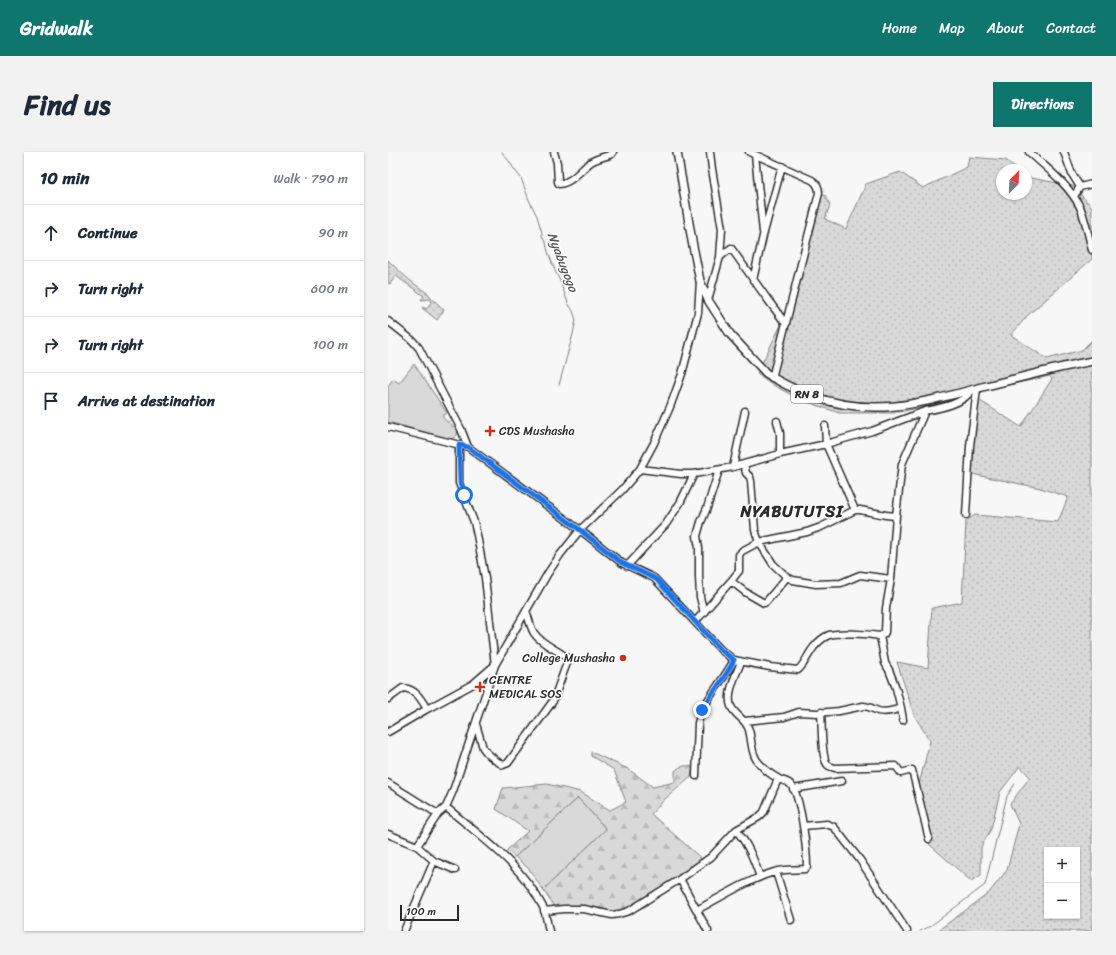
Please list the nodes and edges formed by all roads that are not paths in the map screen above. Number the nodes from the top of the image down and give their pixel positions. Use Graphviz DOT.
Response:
graph roads {
  1 [pos="554,152"];
  2 [pos="613,152"];
  3 [pos="677,152"];
  4 [pos="710,152"];
  5 [pos="1029,152"];
  6 [pos="1064,152"];
  7 [pos="752,153"];
  8 [pos="782,166"];
  9 [pos="1092,184"];
  10 [pos="1080,187"];
  11 [pos="1074,196"];
  12 [pos="763,236"];
  13 [pos="1092,250"];
  14 [pos="720,257"];
  15 [pos="753,280"];
  16 [pos="700,281"];
  17 [pos="708,300"];
  18 [pos="388,321"];
  19 [pos="786,324"];
  20 [pos="1092,361"];
  21 [pos="772,378"];
  22 [pos="974,389"];
  23 [pos="745,411"];
  24 [pos="925,411"];
  25 [pos="777,421"];
  26 [pos="826,426"];
  27 [pos="388,427"];
  28 [pos="826,444"];
  29 [pos="459,445"];
  30 [pos="468,447"];
  31 [pos="780,454"];
  32 [pos="744,464"];
  33 [pos="734,467"];
  34 [pos="640,469"];
  35 [pos="719,470"];
  36 [pos="694,474"];
  37 [pos="855,510"];
  38 [pos="966,515"];
  39 [pos="896,516"];
  40 [pos="580,530"];
  41 [pos="759,542"];
  42 [pos="627,566"];
  43 [pos="787,577"];
  44 [pos="891,579"];
  45 [pos="731,582"];
  46 [pos="526,612"];
  47 [pos="704,613"];
  48 [pos="695,622"];
  49 [pos="880,636"];
  50 [pos="738,661"];
  51 [pos="495,665"];
  52 [pos="388,699"];
  53 [pos="427,708"];
  54 [pos="901,708"];
  55 [pos="821,712"];
  56 [pos="903,720"];
  57 [pos="745,721"];
  58 [pos="476,723"];
  59 [pos="388,732"];
  60 [pos="696,776"];
  61 [pos="778,779"];
  62 [pos="842,781"];
  63 [pos="388,783"];
  64 [pos="793,789"];
  65 [pos="446,807"];
  66 [pos="438,814"];
  67 [pos="803,826"];
  68 [pos="736,830"];
  69 [pos="388,834"];
  70 [pos="929,839"];
  71 [pos="417,846"];
  72 [pos="434,861"];
  73 [pos="455,870"];
  74 [pos="776,872"];
  75 [pos="760,877"];
  76 [pos="680,878"];
  77 [pos="697,910"];
  78 [pos="544,911"];
  79 [pos="790,920"];
  80 [pos="404,931"];
  81 [pos="549,931"];
  82 [pos="708,931"];
  83 [pos="907,931"];
  1 -- 2 [label="street"];
  3 -- 16 [label="main road, RN 8"];
  4 -- 14 [label="street"];
  5 -- 11 [label="street"];
  6 -- 10 [label="street"];
  7 -- 8 [label="street"];
  7 -- 12 [label="street"];
  8 -- 12 [label="street"];
  8 -- 19 [label="street"];
  9 -- 10 [label="street"];
  10 -- 11 [label="street"];
  11 -- 13 [label="street"];
  12 -- 15 [label="street"];
  14 -- 15 [label="street"];
  14 -- 17 [label="street"];
  15 -- 19 [label="street"];
  16 -- 17 [label="main road, RN 8"];
  16 -- 34 [label="street"];
  17 -- 21 [label="main road, RN 8"];
  18 -- 30 [label="street"];
  19 -- 21 [label="street"];
  20 -- 22 [label="main road, RN 8"];
  21 -- 22 [label="main road, RN 8"];
  22 -- 24 [label="street"];
  22 -- 38 [label="street"];
  23 -- 33 [label="street"];
  24 -- 28 [label="street"];
  24 -- 39 [label="street"];
  25 -- 31 [label="street"];
  26 -- 28 [label="street"];
  27 -- 29 [label="street"];
  28 -- 31 [label="street"];
  28 -- 37 [label="street"];
  29 -- 30 [label="street"];
  29 -- 51 [label="street"];
  30 -- 40 [label="street"];
  31 -- 32 [label="street"];
  32 -- 33 [label="street"];
  32 -- 41 [label="street"];
  33 -- 35 [label="street"];
  34 -- 36 [label="street"];
  34 -- 40 [label="street"];
  35 -- 36 [label="street"];
  35 -- 47 [label="street"];
  36 -- 42 [label="street"];
  37 -- 39 [label="street"];
  37 -- 41 [label="street"];
  39 -- 44 [label="street"];
  40 -- 42 [label="street"];
  40 -- 46 [label="street"];
  41 -- 43 [label="street"];
  41 -- 45 [label="street"];
  42 -- 48 [label="street"];
  43 -- 44 [label="street"];
  43 -- 45 [label="street"];
  44 -- 49 [label="street"];
  45 -- 47 [label="street"];
  46 -- 51 [label="street"];
  46 -- 58 [label="street"];
  47 -- 48 [label="street"];
  48 -- 50 [label="street"];
  49 -- 50 [label="street"];
  49 -- 54 [label="street"];
  50 -- 57 [label="street"];
  50 -- 60 [label="street"];
  51 -- 53 [label="street"];
  51 -- 58 [label="street"];
  52 -- 53 [label="street"];
  53 -- 59 [label="street"];
  54 -- 55 [label="street"];
  54 -- 56 [label="street"];
  55 -- 57 [label="street"];
  55 -- 70 [label="street"];
  57 -- 61 [label="street"];
  58 -- 65 [label="street"];
  61 -- 64 [label="street"];
  61 -- 68 [label="street"];
  62 -- 64 [label="street"];
  63 -- 66 [label="street"];
  64 -- 67 [label="street"];
  65 -- 66 [label="street"];
  65 -- 78 [label="street"];
  66 -- 71 [label="street"];
  67 -- 74 [label="street"];
  67 -- 83 [label="street"];
  68 -- 75 [label="street"];
  68 -- 76 [label="street"];
  69 -- 71 [label="street"];
  71 -- 72 [label="street"];
  72 -- 73 [label="street"];
  72 -- 80 [label="street"];
  74 -- 75 [label="street"];
  74 -- 79 [label="street"];
  75 -- 77 [label="street"];
  76 -- 77 [label="street"];
  76 -- 78 [label="street"];
  77 -- 82 [label="street"];
  78 -- 81 [label="street"];
}
